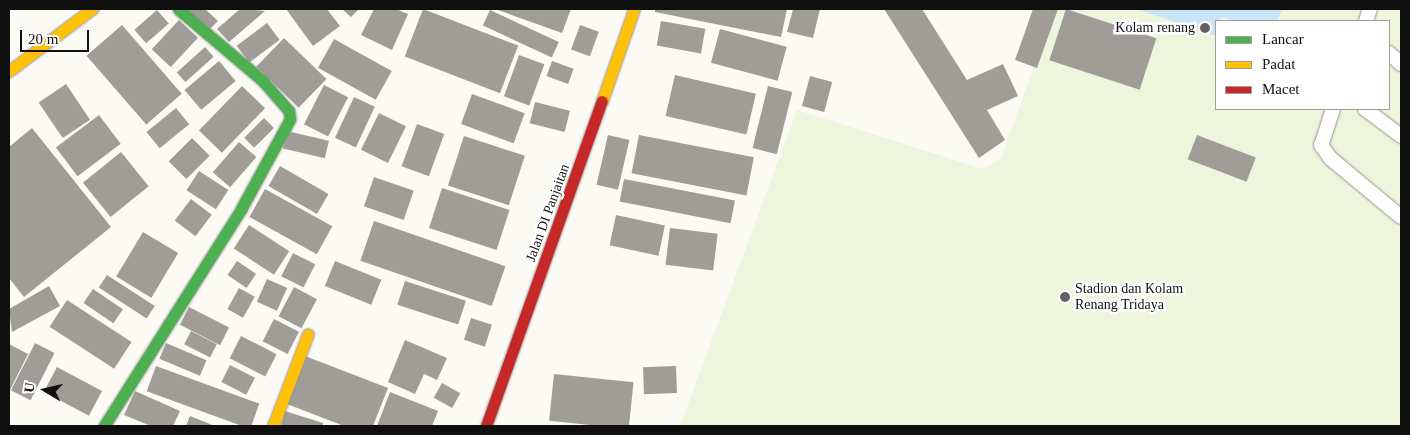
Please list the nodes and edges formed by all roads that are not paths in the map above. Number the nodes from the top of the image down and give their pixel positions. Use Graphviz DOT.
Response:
graph roads {
  1 [pos="92,9"];
  2 [pos="178,9"];
  3 [pos="634,9"];
  4 [pos="1390,54"];
  5 [pos="1401,64"];
  6 [pos="9,71"];
  7 [pos="1333,110"];
  8 [pos="1366,110"];
  9 [pos="1401,136"];
  10 [pos="1401,217"];
  11 [pos="308,334"];
  12 [pos="104,426"];
  13 [pos="273,426"];
  14 [pos="486,426"];
  1 -- 6 [label="street"];
  2 -- 12 [label="street"];
  3 -- 14 [label="street, Jalan DI Panjaitan"];
  4 -- 5 [label="lane"];
  7 -- 10 [label="lane"];
  8 -- 9 [label="lane"];
  11 -- 13 [label="street"];
}
